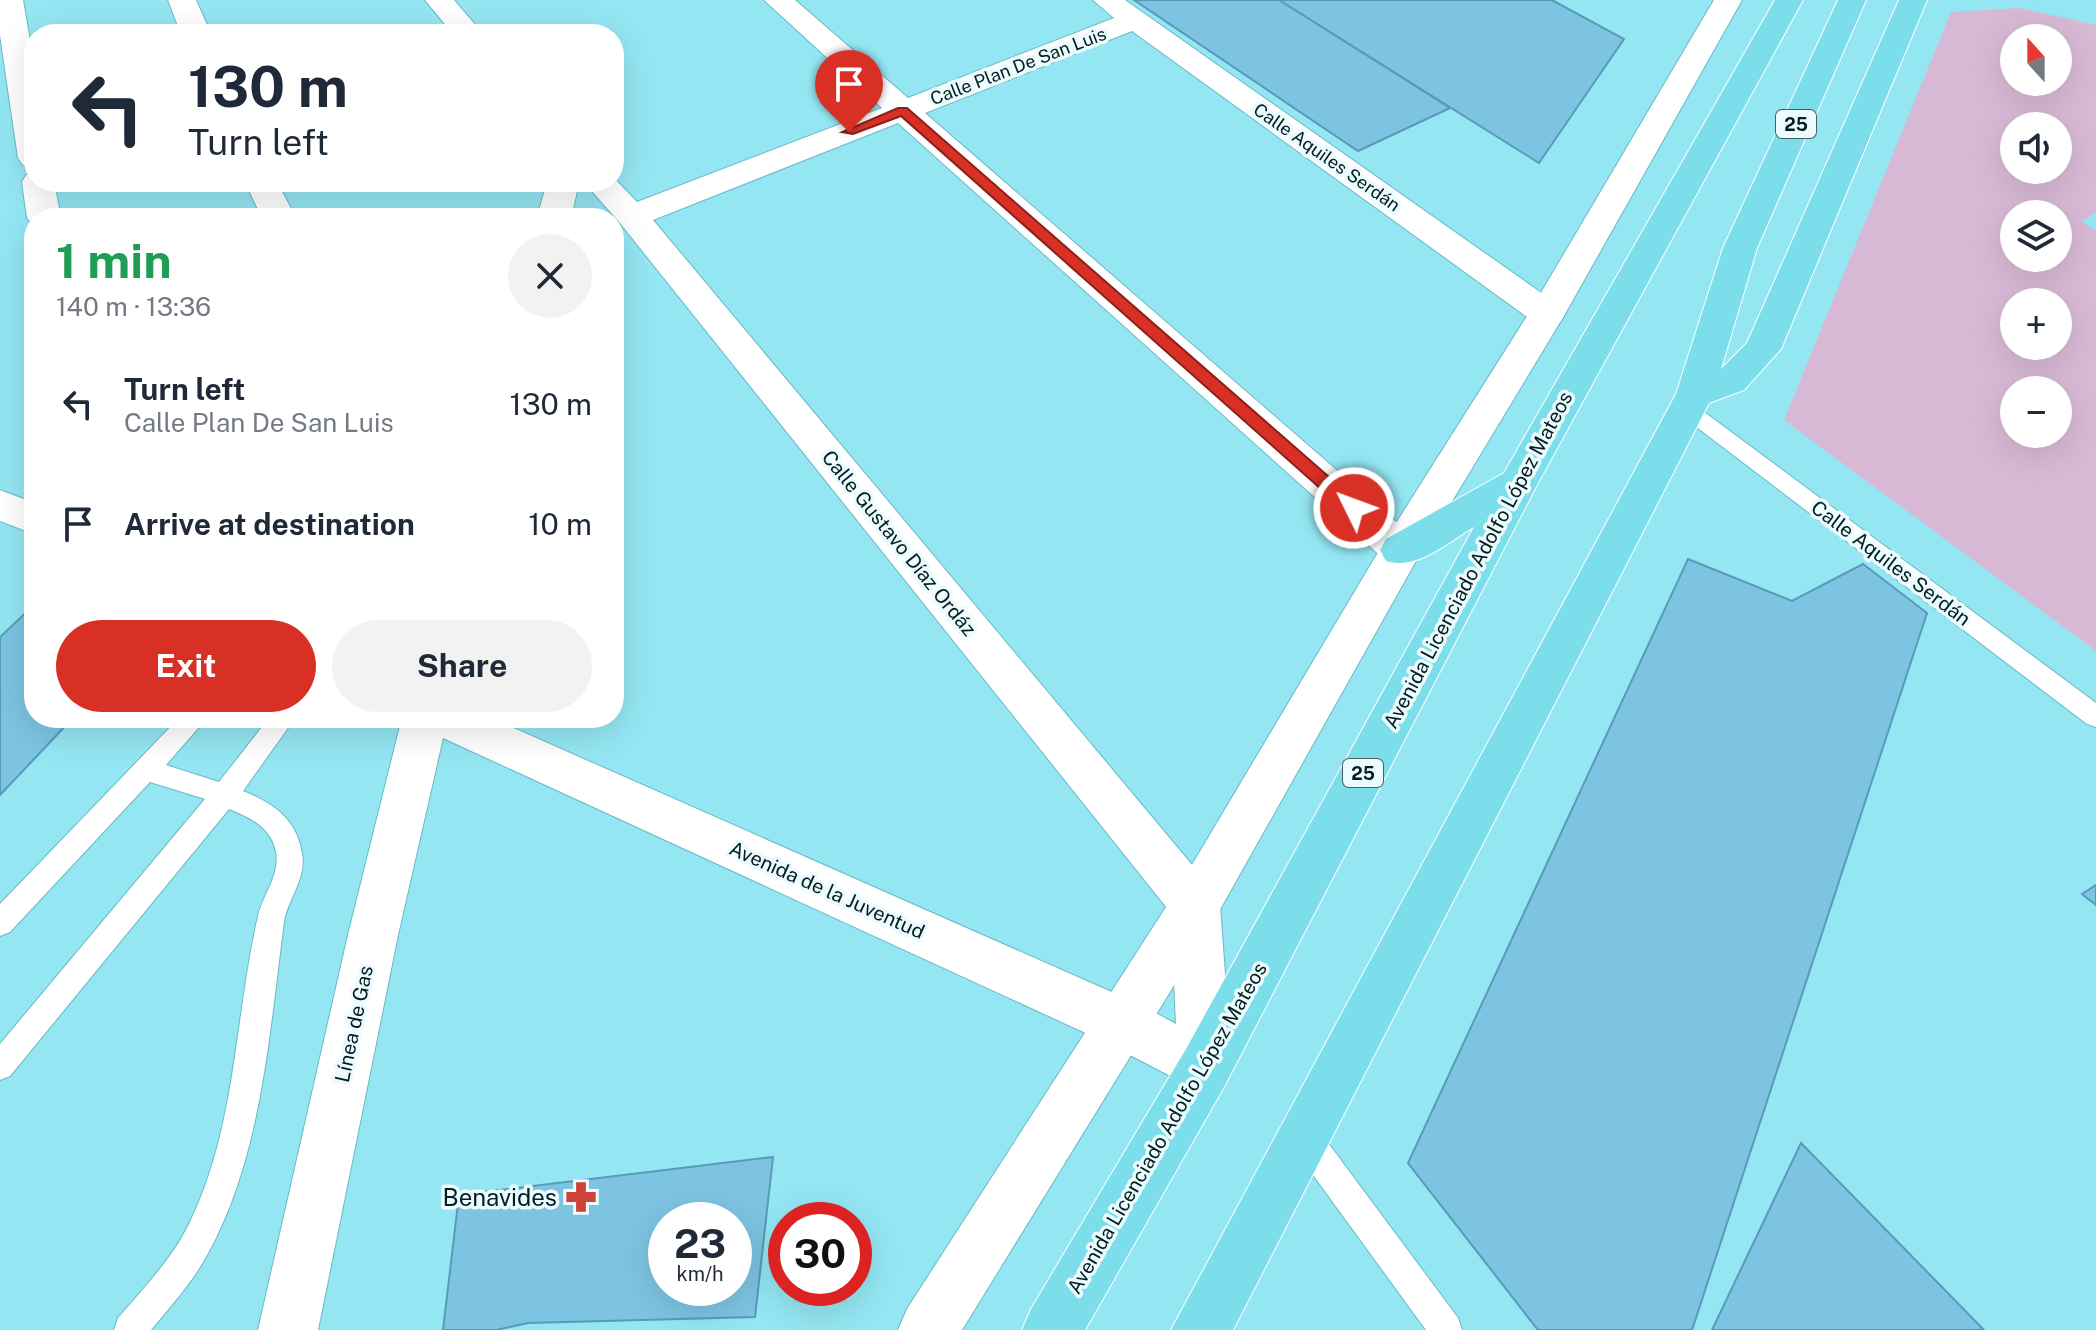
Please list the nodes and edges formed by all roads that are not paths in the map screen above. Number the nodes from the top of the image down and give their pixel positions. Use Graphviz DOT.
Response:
graph roads {
  1 [pos="9,0"];
  2 [pos="182,0"];
  3 [pos="778,0"];
  4 [pos="1107,0"];
  5 [pos="1728,0"];
  6 [pos="1789,0"];
  7 [pos="1852,0"];
  8 [pos="1913,0"];
  9 [pos="448,2"];
  10 [pos="1135,20"];
  11 [pos="192,24"];
  12 [pos="462,24"];
  13 [pos="24,95"];
  14 [pos="903,111"];
  15 [pos="609,192"];
  16 [pos="632,216"];
  17 [pos="1547,314"];
  18 [pos="1690,401"];
  19 [pos="1518,483"];
  20 [pos="0,505"];
  21 [pos="24,515"];
  22 [pos="1401,550"];
  23 [pos="2096,717"];
  24 [pos="186,728"];
  25 [pos="275,728"];
  26 [pos="423,728"];
  27 [pos="467,728"];
  28 [pos="146,770"];
  29 [pos="224,796"];
  30 [pos="1195,906"];
  31 [pos="0,923"];
  32 [pos="1122,1023"];
  33 [pos="0,1066"];
  34 [pos="1205,1068"];
  35 [pos="1303,1135"];
  36 [pos="130,1330"];
  37 [pos="288,1330"];
  38 [pos="928,1330"];
  39 [pos="1052,1330"];
  40 [pos="1201,1330"];
  41 [pos="1446,1330"];
  1 -- 13 [label="street"];
  2 -- 11 [label="street"];
  3 -- 14 [label="street"];
  4 -- 10 [label="street, Calle Aquiles Serdán"];
  5 -- 17 [label="street"];
  6 -- 19 [label="main road, Avenida Licenciado Adolfo López Mateos / 25"];
  7 -- 18 [label="main road, 25"];
  8 -- 18 [label="main road"];
  9 -- 12 [label="street"];
  10 -- 14 [label="street, Calle Plan De San Luis"];
  10 -- 17 [label="street, Calle Aquiles Serdán"];
  14 -- 16 [label="street, Calle Plan De San Luis"];
  14 -- 22 [label="street"];
  15 -- 16 [label="street, Calle Gustavo Díaz Ordáz"];
  16 -- 30 [label="street, Calle Gustavo Díaz Ordáz"];
  17 -- 22 [label="street"];
  18 -- 23 [label="lane, Calle Aquiles Serdán"];
  18 -- 35 [label="main road, 25"];
  19 -- 22 [label="main road"];
  19 -- 34 [label="main road, Avenida Licenciado Adolfo López Mateos / 25"];
  20 -- 21 [label="street"];
  22 -- 30 [label="street"];
  24 -- 28 [label="lane"];
  25 -- 29 [label="lane"];
  26 -- 37 [label="street, Línea de Gas"];
  27 -- 32 [label="street, Avenida de la Juventud"];
  28 -- 29 [label="lane"];
  28 -- 31 [label="lane"];
  29 -- 33 [label="lane"];
  29 -- 36 [label="lane"];
  30 -- 32 [label="street"];
  30 -- 34 [label="street"];
  32 -- 34 [label="street, Avenida de la Juventud"];
  32 -- 38 [label="street"];
  34 -- 39 [label="main road, Avenida Licenciado Adolfo López Mateos / 25"];
  35 -- 40 [label="main road, 25"];
  35 -- 41 [label="lane"];
}
